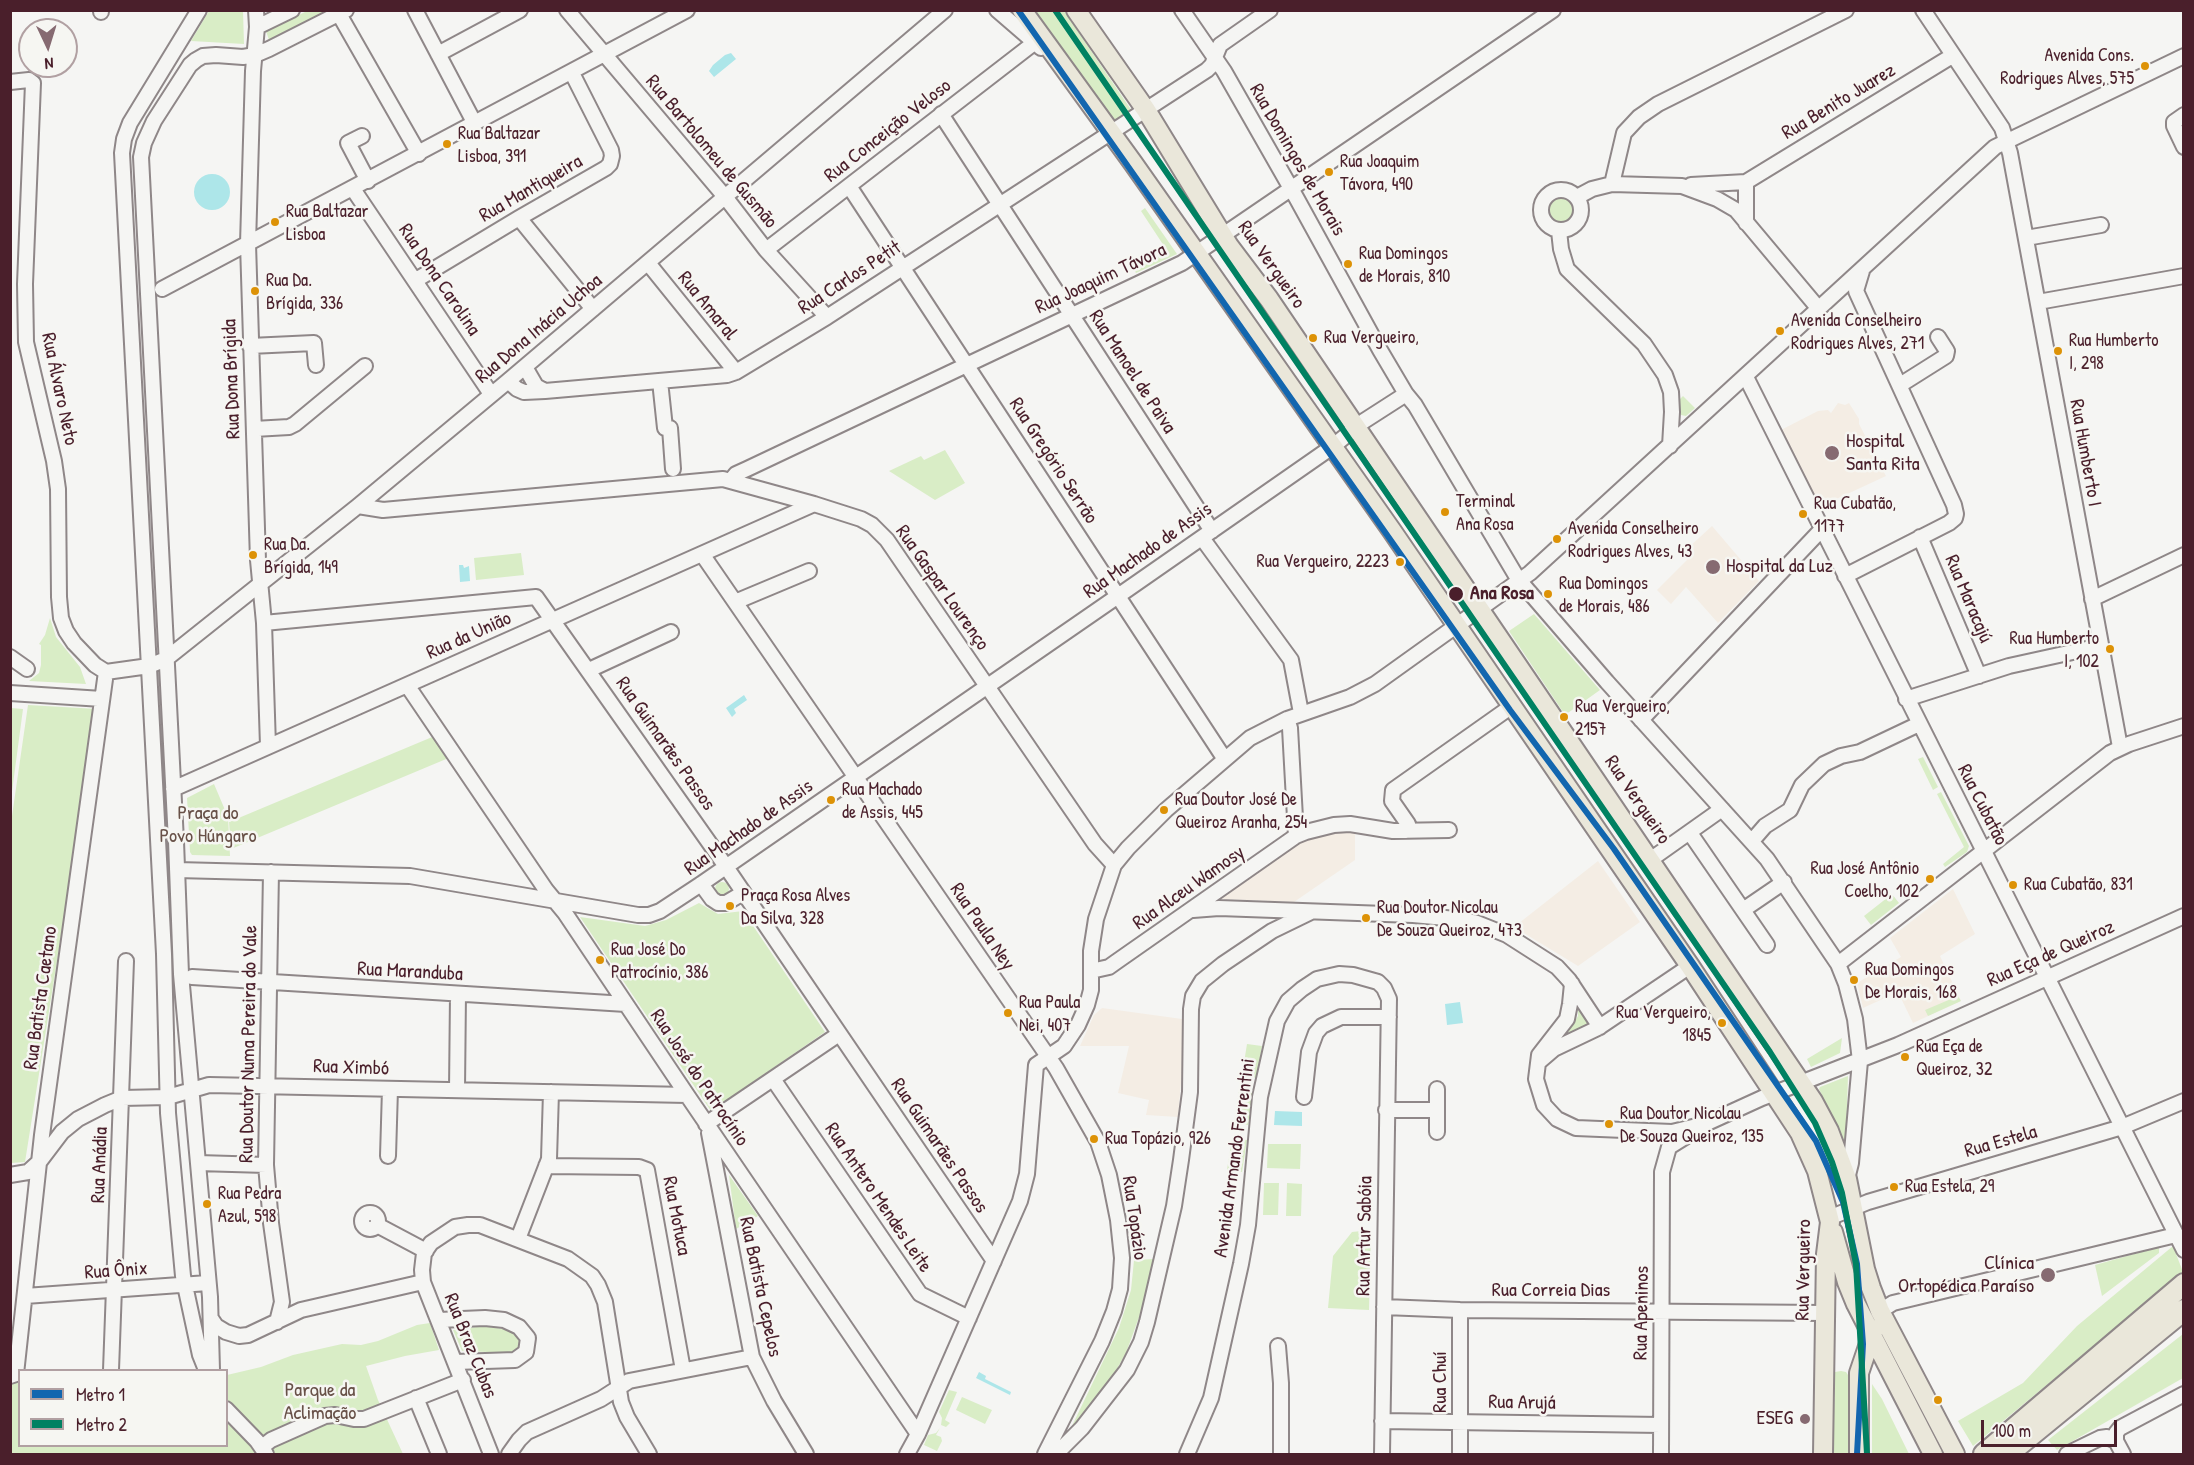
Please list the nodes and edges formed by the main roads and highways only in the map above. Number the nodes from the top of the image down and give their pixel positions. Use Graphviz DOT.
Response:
graph roads {
  1 [pos="1022,10"];
  2 [pos="1076,10"];
  3 [pos="1829,1220"];
  4 [pos="2184,1284"];
  5 [pos="2184,1310"];
  6 [pos="1881,1311"];
  7 [pos="1872,1336"];
  8 [pos="1953,1451"];
  9 [pos="1823,1455"];
  10 [pos="1859,1455"];
  11 [pos="1933,1455"];
  12 [pos="1984,1455"];
  13 [pos="2008,1455"];
  1 -- 3 [label="main road, Rua Vergueiro"];
  2 -- 6 [label="main road, Rua Vergueiro"];
  3 -- 7 [label="main road"];
  3 -- 9 [label="main road, Rua Vergueiro"];
  4 -- 12 [label="highway"];
  5 -- 13 [label="highway"];
  6 -- 7 [label="main road"];
  6 -- 8 [label="main road, Rua Vergueiro"];
  7 -- 10 [label="main road"];
  7 -- 11 [label="main road"];
}
